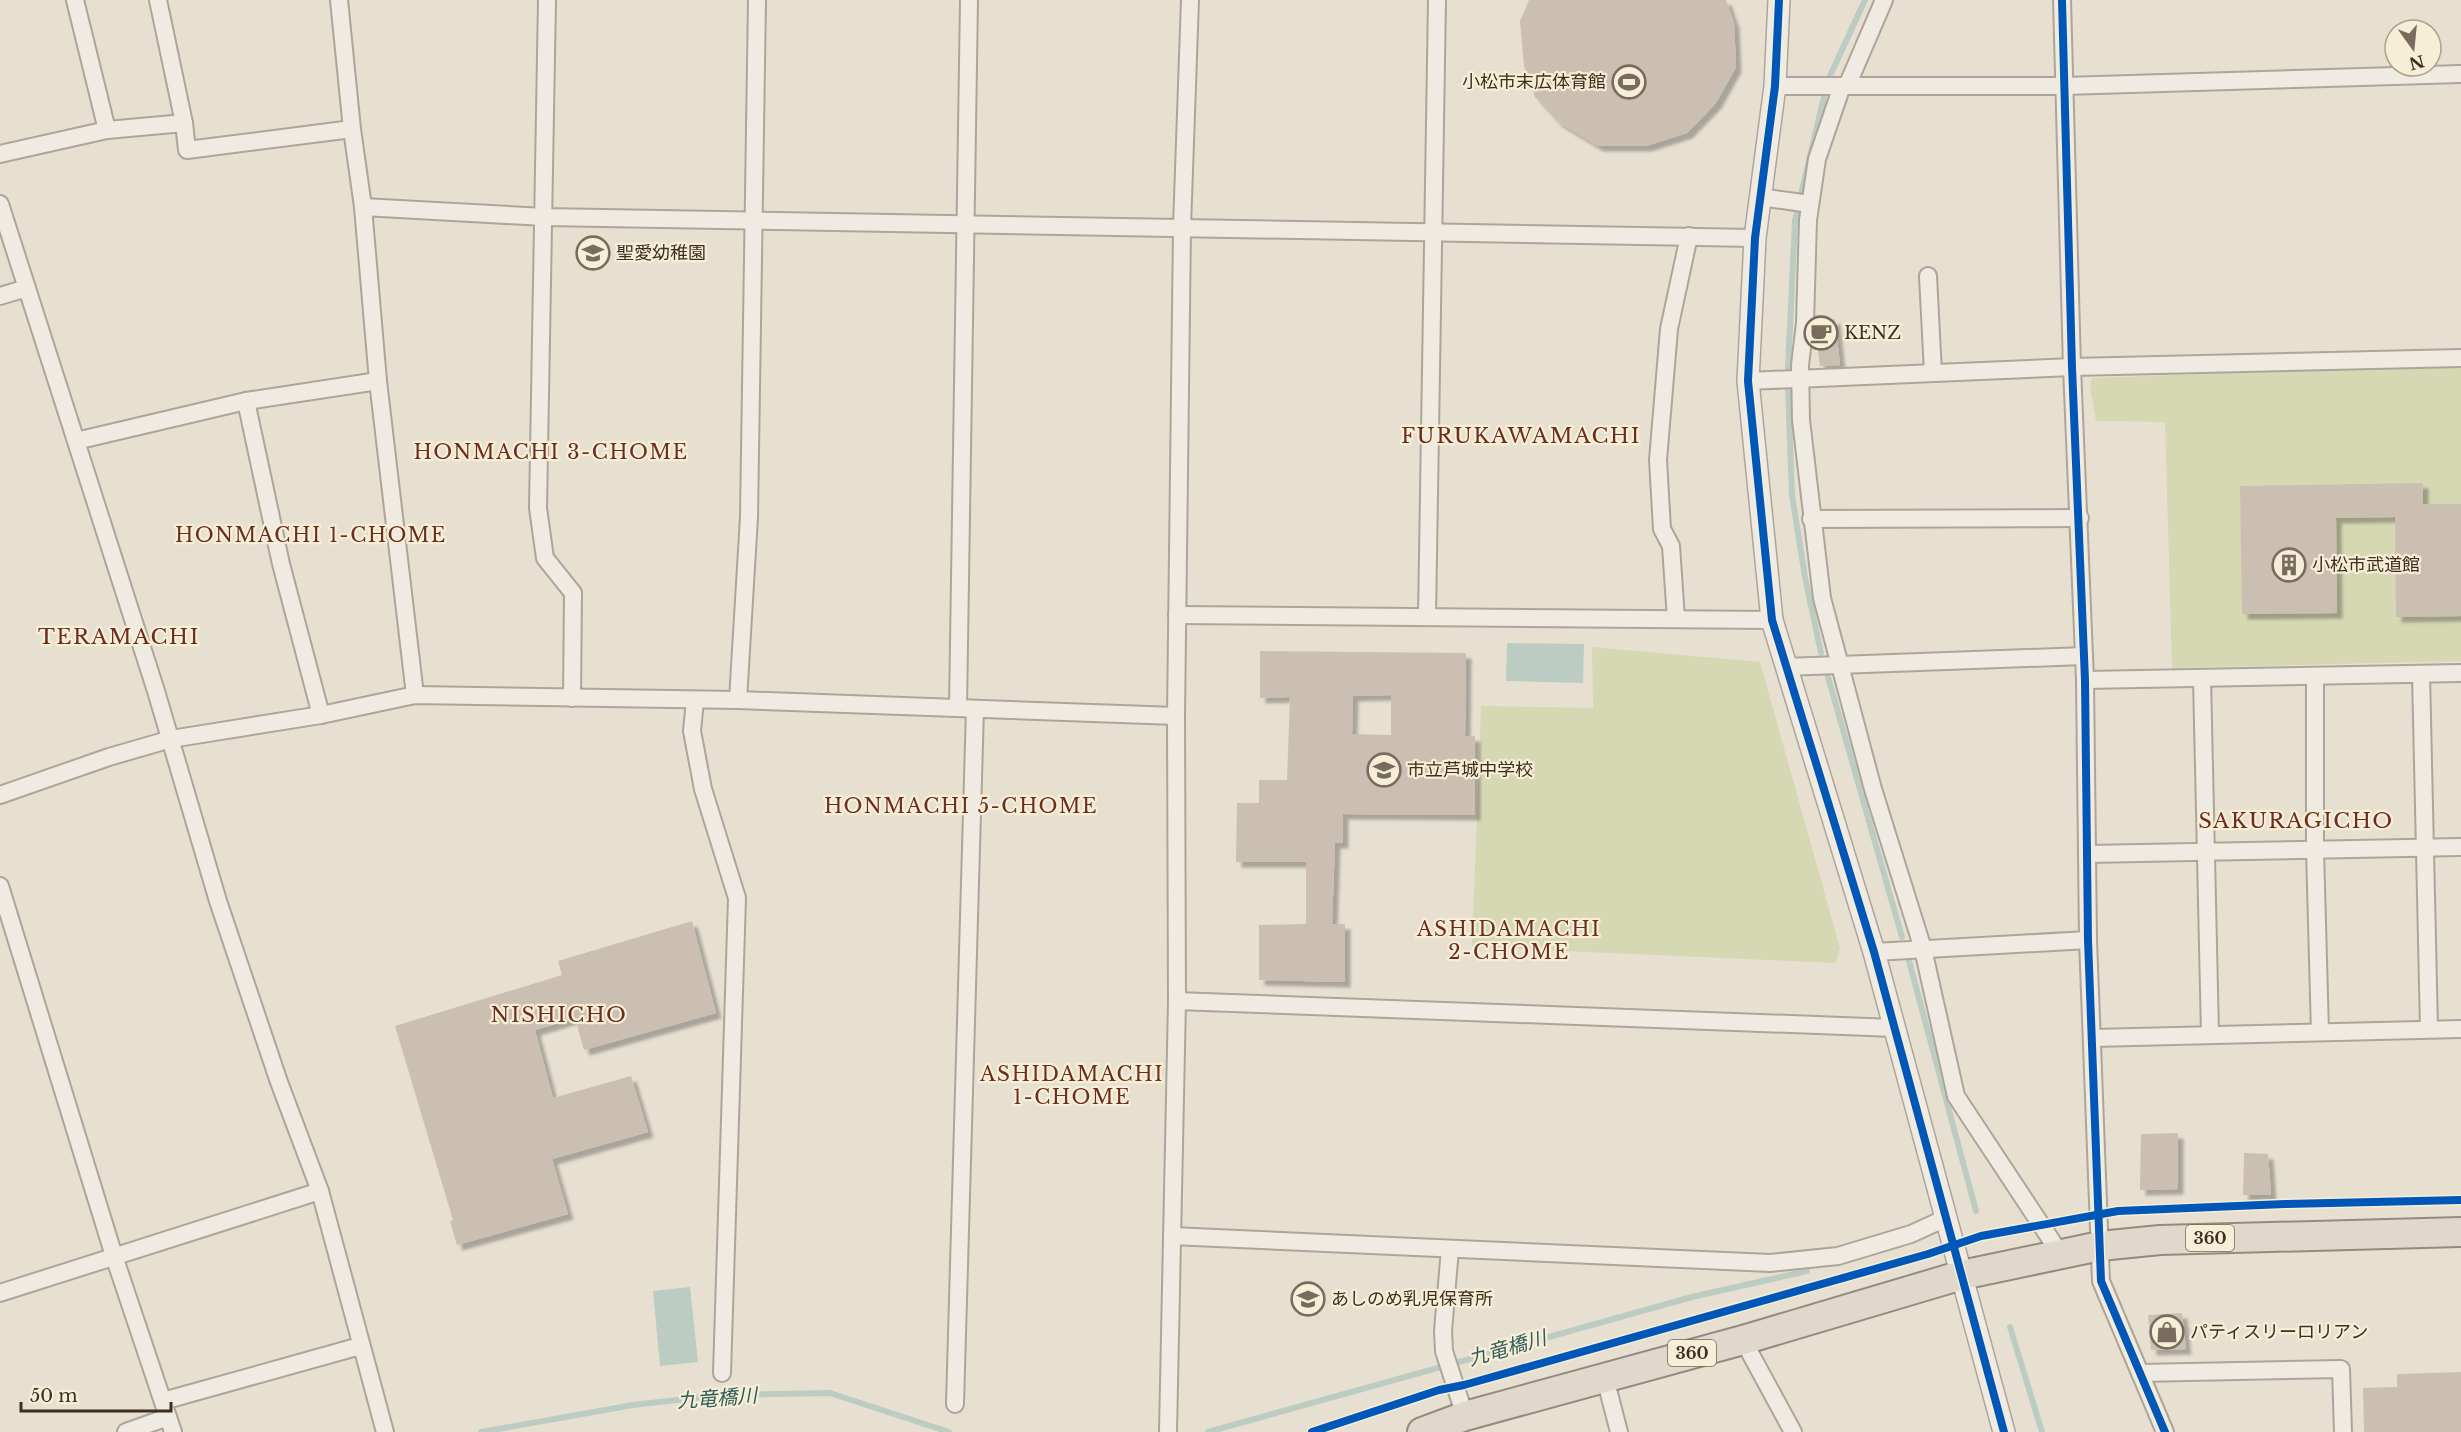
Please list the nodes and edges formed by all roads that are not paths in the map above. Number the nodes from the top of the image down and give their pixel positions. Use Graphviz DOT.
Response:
graph roads {
  1 [pos="75,0"];
  2 [pos="158,0"];
  3 [pos="339,0"];
  4 [pos="547,0"];
  5 [pos="757,0"];
  6 [pos="969,0"];
  7 [pos="1190,0"];
  8 [pos="1437,0"];
  9 [pos="1779,0"];
  10 [pos="1884,0"];
  11 [pos="2062,0"];
  12 [pos="2461,74"];
  13 [pos="1774,86"];
  14 [pos="1845,86"];
  15 [pos="2064,86"];
  16 [pos="184,123"];
  17 [pos="352,129"];
  18 [pos="107,130"];
  19 [pos="0,154"];
  20 [pos="1760,197"];
  21 [pos="0,204"];
  22 [pos="1809,204"];
  23 [pos="363,207"];
  24 [pos="544,217"];
  25 [pos="752,220"];
  26 [pos="964,222"];
  27 [pos="1182,227"];
  28 [pos="1432,231"];
  29 [pos="1689,236"];
  30 [pos="1755,238"];
  31 [pos="1928,276"];
  32 [pos="27,288"];
  33 [pos="0,296"];
  34 [pos="2461,358"];
  35 [pos="2072,367"];
  36 [pos="1933,373"];
  37 [pos="1799,379"];
  38 [pos="378,381"];
  39 [pos="1748,381"];
  40 [pos="246,401"];
  41 [pos="76,441"];
  42 [pos="2080,518"];
  43 [pos="1811,519"];
  44 [pos="1178,615"];
  45 [pos="1427,616"];
  46 [pos="1676,619"];
  47 [pos="1772,620"];
  48 [pos="2084,656"];
  49 [pos="1841,664"];
  50 [pos="1785,667"];
  51 [pos="2461,673"];
  52 [pos="2421,674"];
  53 [pos="2315,676"];
  54 [pos="2202,678"];
  55 [pos="2085,680"];
  56 [pos="415,696"];
  57 [pos="572,698"];
  58 [pos="738,700"];
  59 [pos="695,701"];
  60 [pos="958,708"];
  61 [pos="975,709"];
  62 [pos="321,715"];
  63 [pos="1176,716"];
  64 [pos="171,740"];
  65 [pos="0,795"];
  66 [pos="2461,847"];
  67 [pos="2426,848"];
  68 [pos="2315,850"];
  69 [pos="2206,852"];
  70 [pos="2087,854"];
  71 [pos="0,886"];
  72 [pos="2088,940"];
  73 [pos="1923,949"];
  74 [pos="1874,952"];
  75 [pos="1177,1001"];
  76 [pos="1895,1028"];
  77 [pos="2429,1029"];
  78 [pos="2461,1029"];
  79 [pos="2320,1032"];
  80 [pos="2210,1035"];
  81 [pos="2093,1038"];
  82 [pos="320,1191"];
  83 [pos="1946,1218"];
  84 [pos="2461,1232"];
  85 [pos="1172,1236"];
  86 [pos="2100,1246"];
  87 [pos="1450,1249"];
  88 [pos="2061,1255"];
  89 [pos="114,1256"];
  90 [pos="1962,1275"];
  91 [pos="0,1293"];
  92 [pos="1743,1340"];
  93 [pos="360,1346"];
  94 [pos="722,1373"];
  95 [pos="2140,1373"];
  96 [pos="1605,1378"];
  97 [pos="955,1404"];
  98 [pos="1465,1416"];
  99 [pos="168,1417"];
  100 [pos="1168,1431"];
  101 [pos="126,1432"];
  102 [pos="384,1432"];
  103 [pos="1422,1432"];
  104 [pos="1619,1432"];
  105 [pos="1793,1432"];
  106 [pos="2004,1432"];
  107 [pos="2165,1432"];
  108 [pos="2343,1432"];
  1 -- 18 [label="street"];
  2 -- 16 [label="street"];
  3 -- 17 [label="street"];
  4 -- 24 [label="street"];
  5 -- 25 [label="street"];
  6 -- 26 [label="street"];
  7 -- 27 [label="street"];
  8 -- 28 [label="street"];
  9 -- 13 [label="street"];
  10 -- 14 [label="street"];
  11 -- 15 [label="street"];
  12 -- 15 [label="street"];
  13 -- 14 [label="street"];
  13 -- 20 [label="street"];
  14 -- 15 [label="street"];
  14 -- 22 [label="street"];
  15 -- 35 [label="street"];
  16 -- 17 [label="street"];
  16 -- 18 [label="street"];
  17 -- 23 [label="street"];
  18 -- 19 [label="street"];
  20 -- 22 [label="street"];
  20 -- 30 [label="street"];
  21 -- 32 [label="street"];
  22 -- 37 [label="street"];
  23 -- 24 [label="street"];
  23 -- 38 [label="street"];
  24 -- 25 [label="street"];
  24 -- 57 [label="street"];
  25 -- 26 [label="street"];
  25 -- 58 [label="street"];
  26 -- 27 [label="street"];
  26 -- 60 [label="street"];
  27 -- 28 [label="street"];
  27 -- 44 [label="street"];
  28 -- 29 [label="street"];
  28 -- 45 [label="street"];
  29 -- 30 [label="street"];
  29 -- 46 [label="street"];
  30 -- 39 [label="street"];
  31 -- 36 [label="street"];
  32 -- 33 [label="street"];
  32 -- 41 [label="street"];
  34 -- 35 [label="street"];
  35 -- 36 [label="street"];
  35 -- 42 [label="street"];
  36 -- 37 [label="street"];
  37 -- 39 [label="street"];
  37 -- 43 [label="street"];
  38 -- 40 [label="street"];
  38 -- 56 [label="street"];
  39 -- 47 [label="street"];
  40 -- 41 [label="street"];
  40 -- 62 [label="street"];
  41 -- 64 [label="street"];
  42 -- 43 [label="street"];
  42 -- 48 [label="street"];
  43 -- 49 [label="street"];
  44 -- 45 [label="street"];
  44 -- 63 [label="street"];
  45 -- 46 [label="street"];
  46 -- 47 [label="street"];
  47 -- 50 [label="street"];
  48 -- 49 [label="street"];
  48 -- 55 [label="street"];
  49 -- 50 [label="street"];
  49 -- 73 [label="street"];
  50 -- 74 [label="street"];
  51 -- 52 [label="street"];
  52 -- 53 [label="street"];
  52 -- 67 [label="street"];
  53 -- 54 [label="street"];
  53 -- 68 [label="street"];
  54 -- 55 [label="street"];
  54 -- 69 [label="street"];
  55 -- 70 [label="street"];
  56 -- 57 [label="street"];
  56 -- 62 [label="street"];
  57 -- 59 [label="street"];
  58 -- 59 [label="street"];
  58 -- 60 [label="street"];
  59 -- 94 [label="street"];
  60 -- 61 [label="street"];
  61 -- 63 [label="street"];
  61 -- 97 [label="street"];
  62 -- 64 [label="street"];
  63 -- 75 [label="street"];
  64 -- 65 [label="street"];
  64 -- 82 [label="street"];
  66 -- 67 [label="street"];
  67 -- 68 [label="street"];
  67 -- 77 [label="street"];
  68 -- 69 [label="street"];
  68 -- 79 [label="street"];
  69 -- 70 [label="street"];
  69 -- 80 [label="street"];
  70 -- 72 [label="street"];
  71 -- 89 [label="street"];
  72 -- 73 [label="street"];
  72 -- 81 [label="street"];
  73 -- 74 [label="street"];
  73 -- 88 [label="street"];
  74 -- 76 [label="street"];
  75 -- 76 [label="street"];
  75 -- 85 [label="street"];
  76 -- 83 [label="street"];
  77 -- 78 [label="street"];
  77 -- 79 [label="street"];
  79 -- 80 [label="street"];
  80 -- 81 [label="street"];
  81 -- 86 [label="street"];
  82 -- 89 [label="street"];
  82 -- 93 [label="street"];
  83 -- 87 [label="street"];
  83 -- 90 [label="street"];
  84 -- 86 [label="highway, 360"];
  85 -- 87 [label="street"];
  85 -- 100 [label="street"];
  86 -- 88 [label="highway, 360"];
  86 -- 95 [label="street"];
  87 -- 98 [label="street"];
  88 -- 90 [label="highway, 360"];
  89 -- 91 [label="street"];
  89 -- 99 [label="street"];
  90 -- 92 [label="highway, 360"];
  90 -- 106 [label="street"];
  92 -- 96 [label="highway, 360"];
  92 -- 105 [label="street"];
  93 -- 99 [label="street"];
  93 -- 102 [label="street"];
  95 -- 107 [label="street"];
  95 -- 108 [label="street"];
  96 -- 98 [label="highway, 360"];
  96 -- 104 [label="street"];
  98 -- 103 [label="highway, 360"];
  99 -- 101 [label="street"];
}
